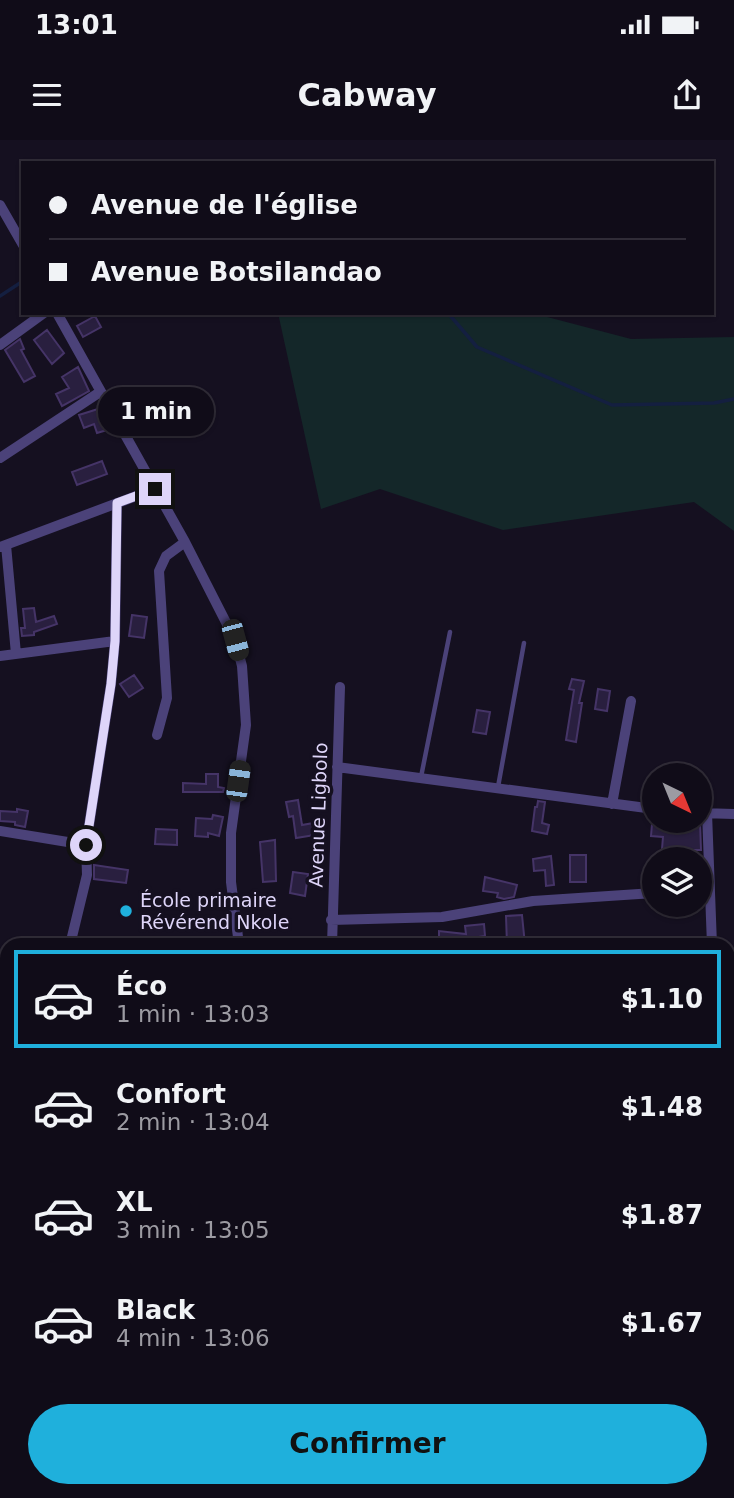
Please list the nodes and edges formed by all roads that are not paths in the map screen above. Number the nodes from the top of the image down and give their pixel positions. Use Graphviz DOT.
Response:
graph roads {
  1 [pos="0,205"];
  2 [pos="21,242"];
  3 [pos="41,315"];
  4 [pos="58,315"];
  5 [pos="0,345"];
  6 [pos="100,392"];
  7 [pos="0,458"];
  8 [pos="155,489"];
  9 [pos="117,503"];
  10 [pos="185,542"];
  11 [pos="3,546"];
  12 [pos="450,632"];
  13 [pos="115,641"];
  14 [pos="524,643"];
  15 [pos="16,654"];
  16 [pos="0,656"];
  17 [pos="340,687"];
  18 [pos="631,701"];
  19 [pos="157,735"];
  20 [pos="337,767"];
  21 [pos="421,778"];
  22 [pos="498,788"];
  23 [pos="612,804"];
  24 [pos="642,808"];
  25 [pos="712,813"];
  26 [pos="734,814"];
  27 [pos="0,831"];
  28 [pos="86,845"];
  29 [pos="642,894"];
  30 [pos="708,917"];
  31 [pos="331,920"];
  32 [pos="72,938"];
  33 [pos="238,938"];
  34 [pos="332,938"];
  35 [pos="711,938"];
  1 -- 2 [label="street"];
  3 -- 5 [label="street"];
  4 -- 6 [label="street"];
  6 -- 7 [label="street"];
  6 -- 8 [label="street"];
  8 -- 9 [label="street"];
  8 -- 10 [label="street"];
  9 -- 11 [label="street"];
  9 -- 13 [label="street"];
  10 -- 19 [label="street"];
  10 -- 33 [label="street"];
  11 -- 15 [label="street"];
  12 -- 21 [label="lane"];
  13 -- 15 [label="street"];
  13 -- 28 [label="street"];
  14 -- 22 [label="lane"];
  15 -- 16 [label="street"];
  17 -- 20 [label="street, Avenue Ligbolo"];
  18 -- 23 [label="street"];
  20 -- 21 [label="street"];
  20 -- 31 [label="street, Avenue Ligbolo"];
  21 -- 22 [label="street"];
  22 -- 23 [label="street"];
  23 -- 24 [label="street"];
  25 -- 26 [label="street"];
  27 -- 28 [label="street"];
  28 -- 32 [label="street"];
  29 -- 31 [label="street"];
  30 -- 35 [label="street"];
  31 -- 34 [label="street, Avenue Ligbolo"];
}
